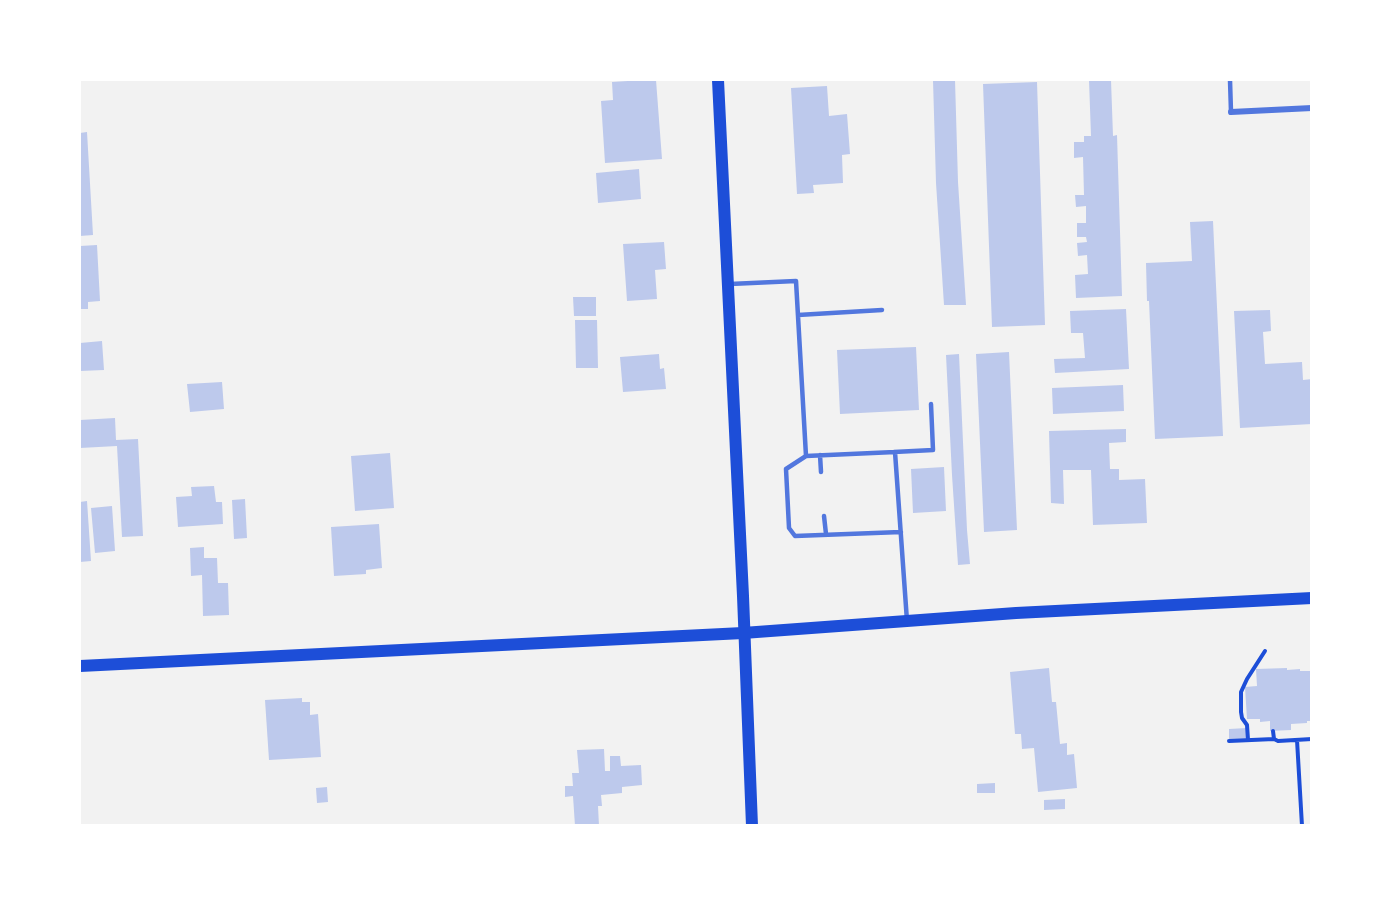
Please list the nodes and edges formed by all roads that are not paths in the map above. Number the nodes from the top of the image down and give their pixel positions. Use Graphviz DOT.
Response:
graph roads {
  1 [pos="718,80"];
  2 [pos="1230,80"];
  3 [pos="1311,108"];
  4 [pos="1231,112"];
  5 [pos="728,284"];
  6 [pos="882,310"];
  7 [pos="798,315"];
  8 [pos="931,404"];
  9 [pos="891,453"];
  10 [pos="806,456"];
  11 [pos="820,456"];
  12 [pos="821,472"];
  13 [pos="824,516"];
  14 [pos="901,531"];
  15 [pos="826,534"];
  16 [pos="1311,598"];
  17 [pos="907,621"];
  18 [pos="743,633"];
  19 [pos="80,666"];
  20 [pos="752,825"];
  1 -- 5 [label="main road"];
  2 -- 4 [label="lane"];
  3 -- 4 [label="street"];
  5 -- 7 [label="lane"];
  5 -- 18 [label="main road"];
  6 -- 7 [label="lane"];
  7 -- 10 [label="lane"];
  8 -- 9 [label="lane"];
  9 -- 11 [label="lane"];
  9 -- 14 [label="lane"];
  10 -- 11 [label="lane"];
  10 -- 15 [label="lane"];
  11 -- 12 [label="lane"];
  13 -- 15 [label="lane"];
  14 -- 15 [label="lane"];
  14 -- 17 [label="lane"];
  16 -- 17 [label="main road"];
  17 -- 18 [label="main road"];
  18 -- 19 [label="main road"];
  18 -- 20 [label="main road"];
}
